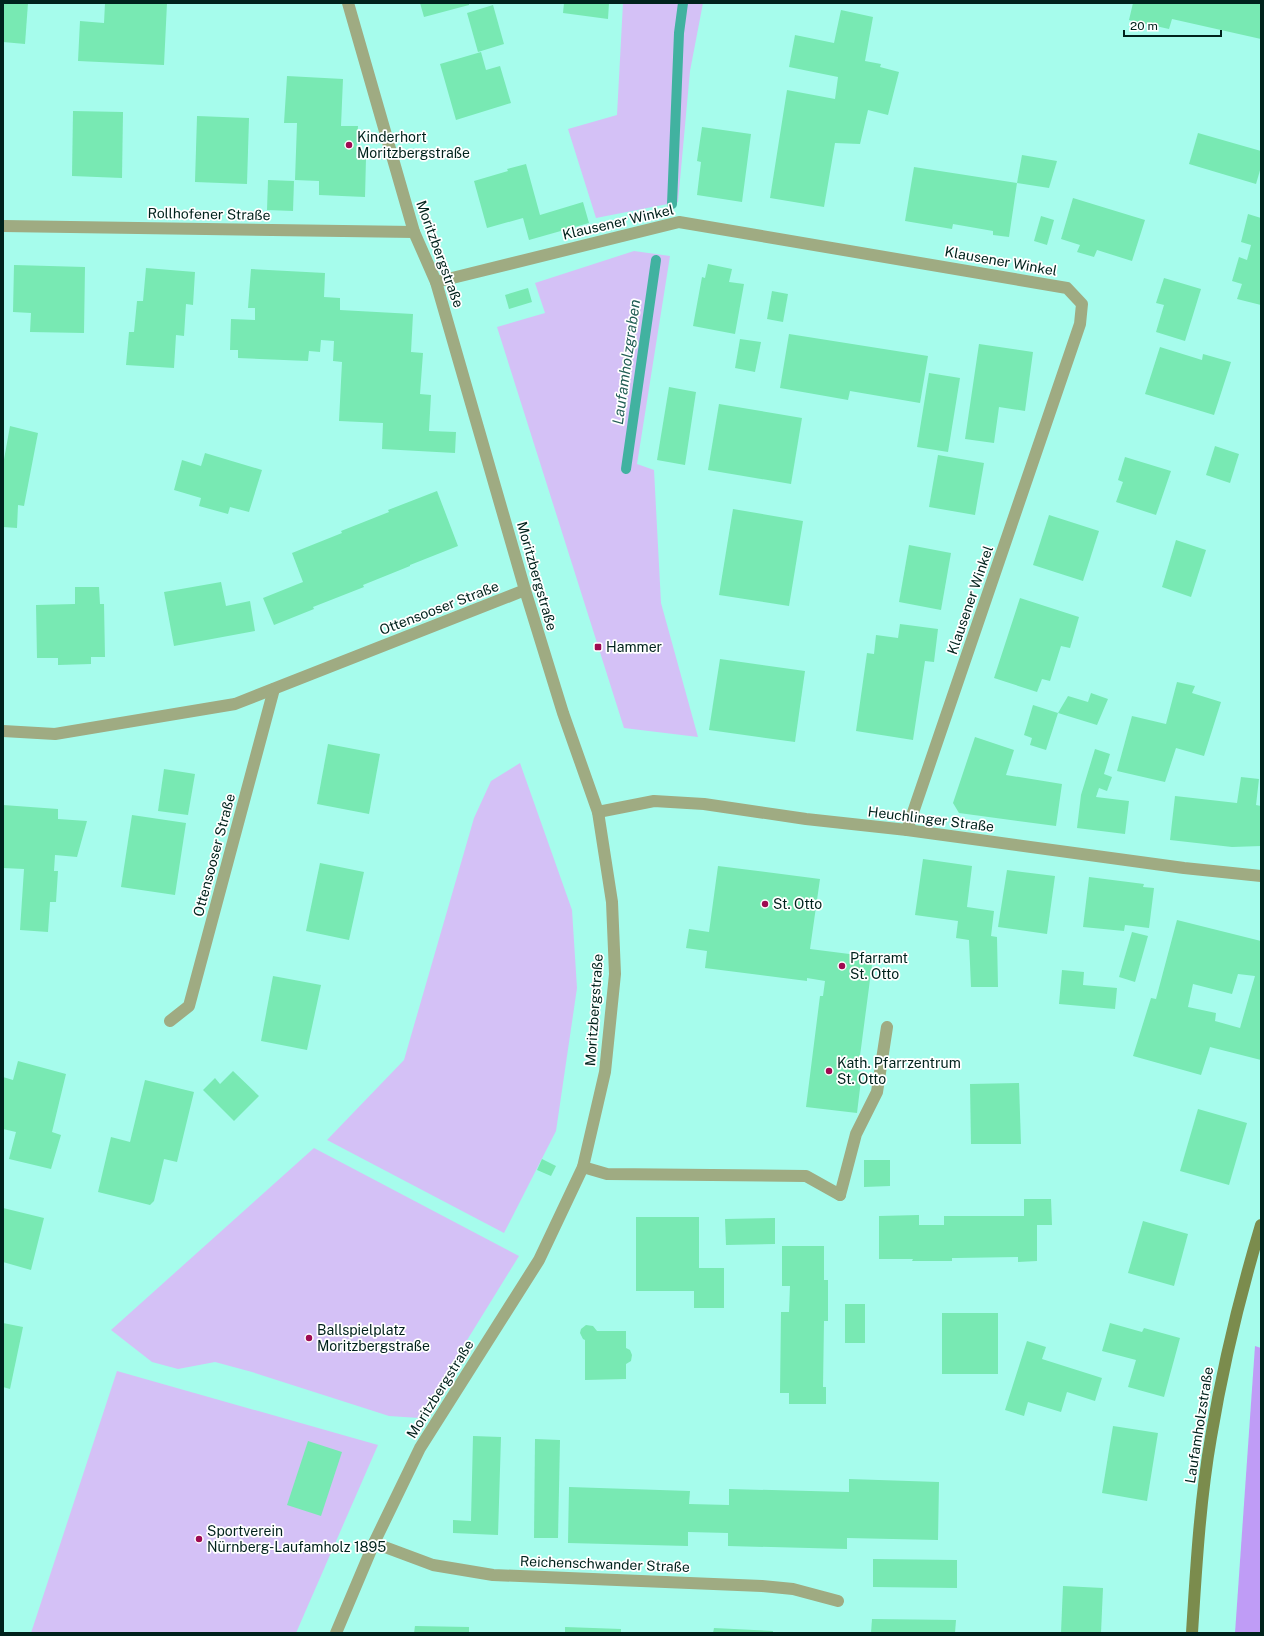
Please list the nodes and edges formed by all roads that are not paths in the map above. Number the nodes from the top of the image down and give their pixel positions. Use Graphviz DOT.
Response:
graph roads {
  1 [pos="348,3"];
  2 [pos="3,226"];
  3 [pos="414,232"];
  4 [pos="436,282"];
  5 [pos="526,590"];
  6 [pos="274,689"];
  7 [pos="3,731"];
  8 [pos="598,812"];
  9 [pos="907,830"];
  10 [pos="1261,876"];
  11 [pos="170,1021"];
  12 [pos="887,1027"];
  13 [pos="583,1168"];
  14 [pos="1261,1225"];
  15 [pos="374,1544"];
  16 [pos="838,1601"];
  17 [pos="336,1633"];
  18 [pos="1192,1633"];
  1 -- 3 [label="street, Moritzbergstraße"];
  2 -- 3 [label="street, Rollhofener Straße"];
  3 -- 4 [label="street, Moritzbergstraße"];
  4 -- 5 [label="street, Moritzbergstraße"];
  4 -- 9 [label="street, Klausener Winkel"];
  5 -- 6 [label="street, Ottensooser Straße"];
  5 -- 8 [label="street, Moritzbergstraße"];
  6 -- 7 [label="street, Ottensooser Straße"];
  6 -- 11 [label="street, Ottensooser Straße"];
  8 -- 9 [label="street, Heuchlinger Straße"];
  8 -- 13 [label="street, Moritzbergstraße"];
  9 -- 10 [label="street, Heuchlinger Straße"];
  12 -- 13 [label="street"];
  13 -- 15 [label="street, Moritzbergstraße"];
  14 -- 18 [label="main road, Laufamholzstraße"];
  15 -- 16 [label="street, Reichenschwander Straße"];
  15 -- 17 [label="street, Moritzbergstraße"];
}
